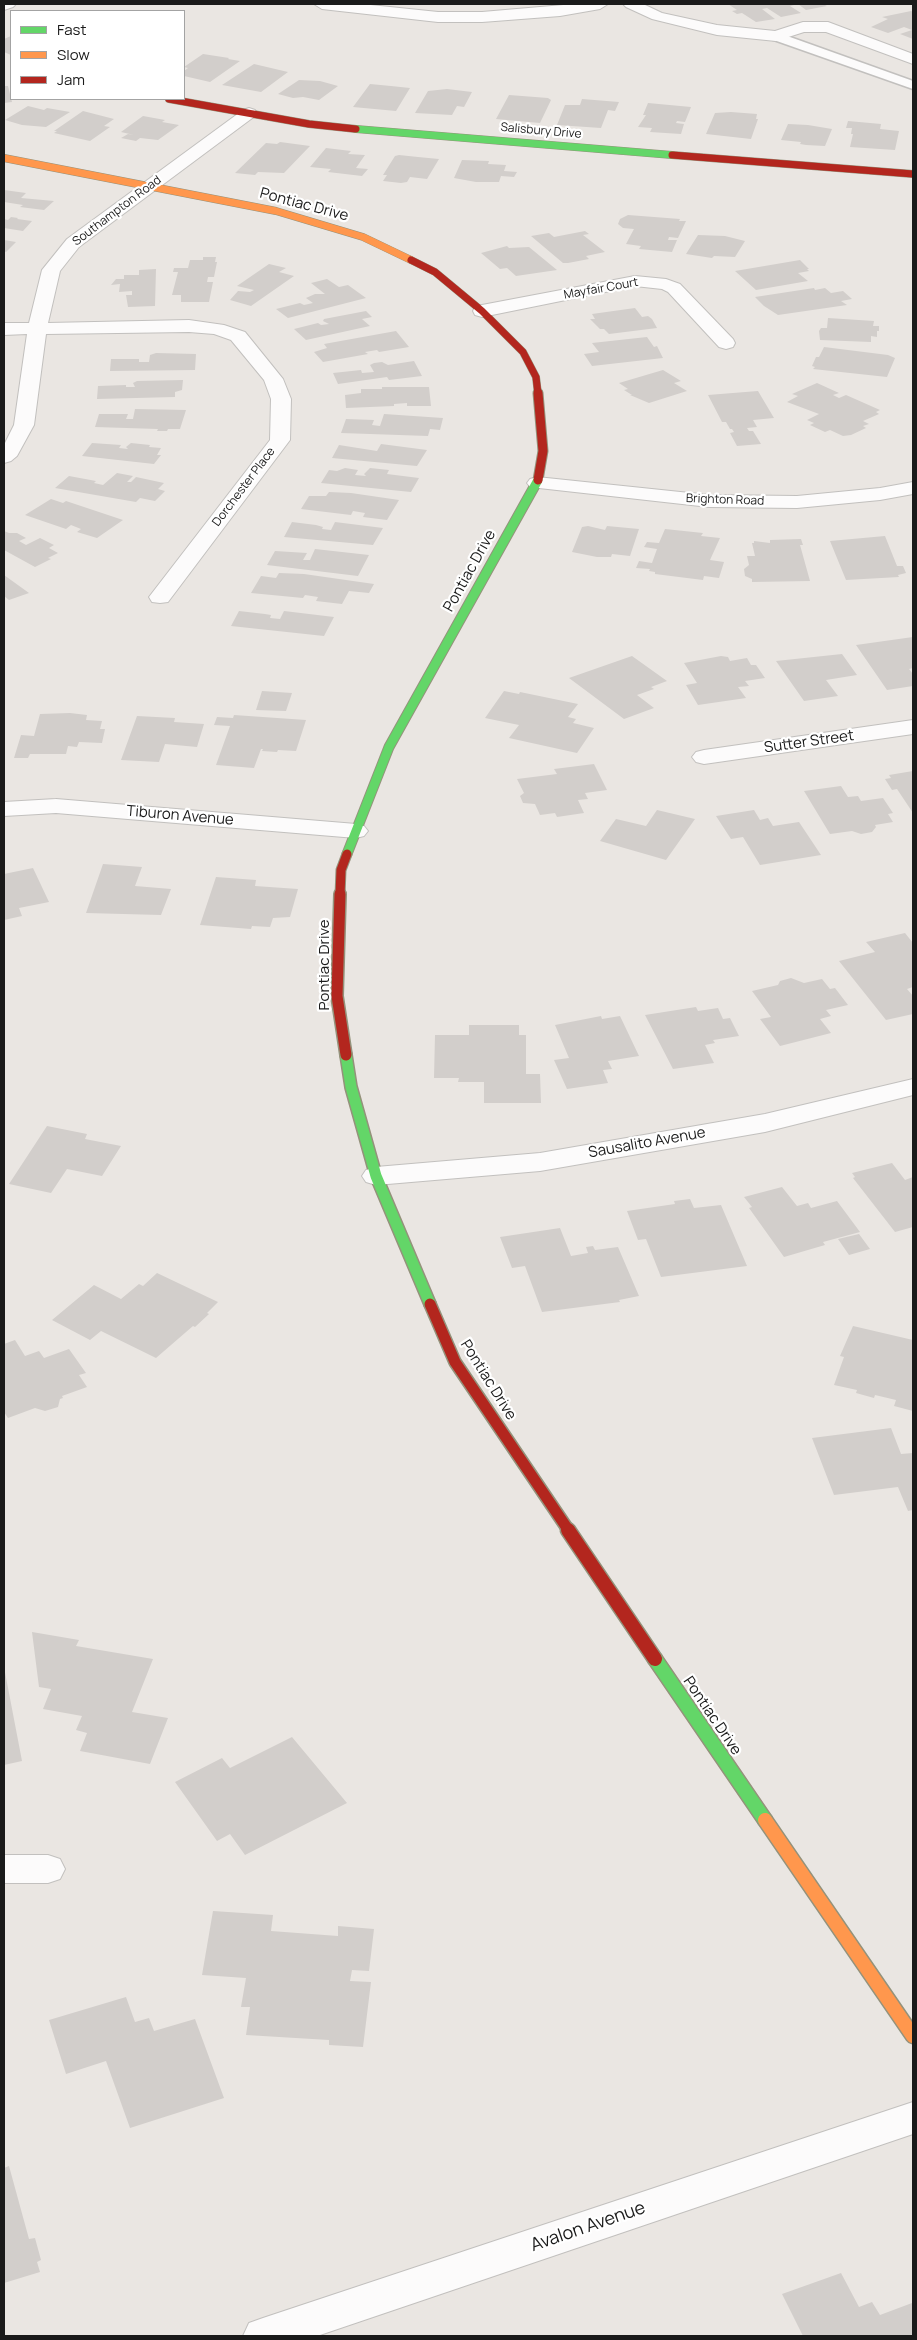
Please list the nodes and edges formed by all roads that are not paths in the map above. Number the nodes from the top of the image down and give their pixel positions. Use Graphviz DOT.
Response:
graph roads {
  1 [pos="8,4"];
  2 [pos="322,4"];
  3 [pos="600,4"];
  4 [pos="631,4"];
  5 [pos="4,5"];
  6 [pos="482,10"];
  7 [pos="776,36"];
  8 [pos="913,59"];
  9 [pos="913,85"];
  10 [pos="175,100"];
  11 [pos="249,113"];
  12 [pos="4,158"];
  13 [pos="913,174"];
  14 [pos="150,186"];
  15 [pos="482,311"];
  16 [pos="36,328"];
  17 [pos="4,329"];
  18 [pos="726,343"];
  19 [pos="4,457"];
  20 [pos="537,483"];
  21 [pos="913,488"];
  22 [pos="160,597"];
  23 [pos="913,727"];
  24 [pos="704,757"];
  25 [pos="4,809"];
  26 [pos="356,831"];
  27 [pos="913,1087"];
  28 [pos="376,1176"];
  29 [pos="4,1869"];
  30 [pos="48,1869"];
  31 [pos="913,2036"];
  32 [pos="913,2118"];
  33 [pos="263,2336"];
  1 -- 5 [label="street"];
  2 -- 6 [label="street"];
  3 -- 6 [label="street"];
  4 -- 7 [label="street"];
  7 -- 8 [label="street"];
  7 -- 9 [label="lane"];
  10 -- 11 [label="main road, Salisbury Drive"];
  11 -- 13 [label="main road, Salisbury Drive"];
  11 -- 14 [label="street, Southampton Road"];
  12 -- 14 [label="main road, Pontiac Drive"];
  14 -- 15 [label="main road, Pontiac Drive"];
  14 -- 16 [label="street, Southampton Road"];
  15 -- 18 [label="street, Mayfair Court"];
  15 -- 20 [label="main road, Pontiac Drive"];
  16 -- 17 [label="street, Dorchester Place"];
  16 -- 19 [label="street, Southampton Road"];
  16 -- 22 [label="street, Dorchester Place"];
  20 -- 21 [label="street, Brighton Road"];
  20 -- 26 [label="main road, Pontiac Drive"];
  23 -- 24 [label="street, Sutter Street"];
  25 -- 26 [label="street, Tiburon Avenue"];
  26 -- 28 [label="main road, Pontiac Drive"];
  27 -- 28 [label="street, Sausalito Avenue"];
  28 -- 31 [label="main road, Pontiac Drive"];
  29 -- 30 [label="street"];
  32 -- 33 [label="street, Avalon Avenue"];
}
